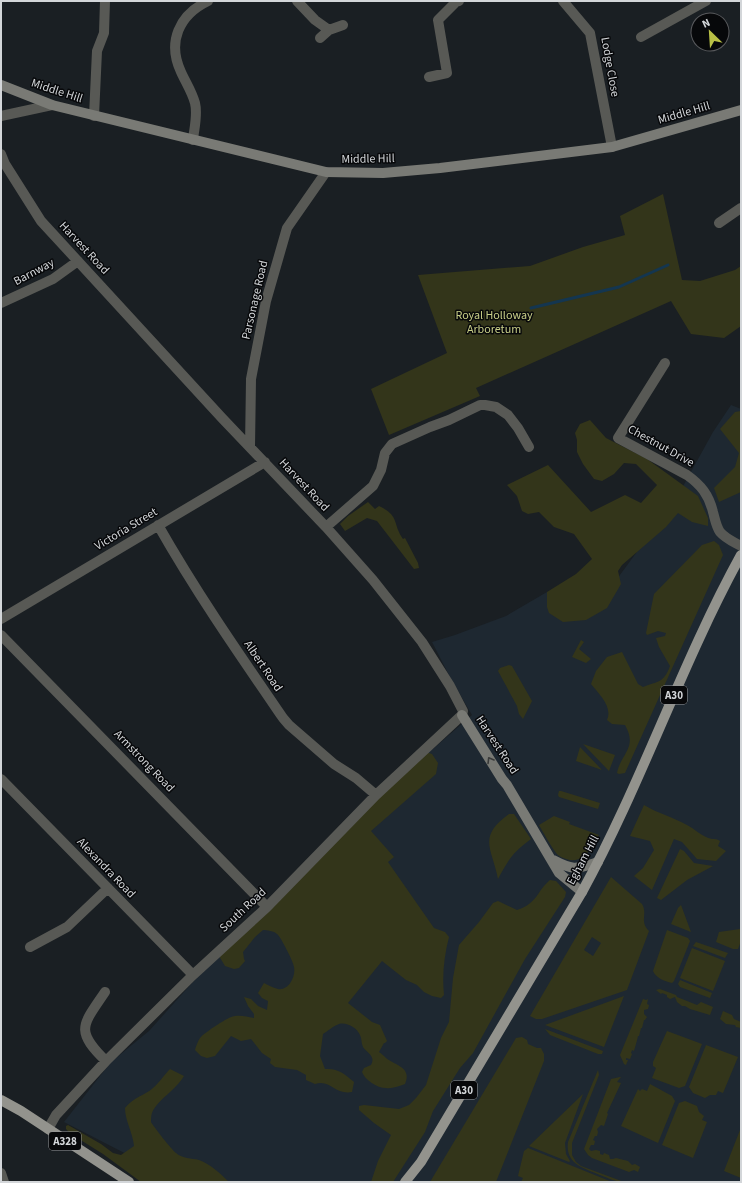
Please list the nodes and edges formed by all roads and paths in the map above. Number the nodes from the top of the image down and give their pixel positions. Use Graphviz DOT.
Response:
graph roads {
  1 [pos="105,1"];
  2 [pos="208,1"];
  3 [pos="297,1"];
  4 [pos="459,1"];
  5 [pos="564,1"];
  6 [pos="706,1"];
  7 [pos="343,25"];
  8 [pos="329,30"];
  9 [pos="641,37"];
  10 [pos="320,38"];
  11 [pos="429,77"];
  12 [pos="1,85"];
  13 [pos="52,105"];
  14 [pos="741,110"];
  15 [pos="1,116"];
  16 [pos="94,116"];
  17 [pos="193,140"];
  18 [pos="612,147"];
  19 [pos="1,154"];
  20 [pos="326,172"];
  21 [pos="741,208"];
  22 [pos="720,223"];
  23 [pos="78,261"];
  24 [pos="1,303"];
  25 [pos="665,363"];
  26 [pos="250,447"];
  27 [pos="529,447"];
  28 [pos="265,462"];
  29 [pos="158,525"];
  30 [pos="326,527"];
  31 [pos="741,546"];
  32 [pos="741,555"];
  33 [pos="1,619"];
  34 [pos="1,635"];
  35 [pos="462,715"];
  36 [pos="1,779"];
  37 [pos="376,795"];
  38 [pos="553,860"];
  39 [pos="598,862"];
  40 [pos="108,888"];
  41 [pos="582,892"];
  42 [pos="267,907"];
  43 [pos="30,946"];
  44 [pos="193,975"];
  45 [pos="104,992"];
  46 [pos="106,1061"];
  47 [pos="1,1100"];
  48 [pos="48,1129"];
  49 [pos="421,1162"];
  50 [pos="1,1173"];
  51 [pos="4,1182"];
  52 [pos="129,1182"];
  53 [pos="405,1182"];
  54 [pos="413,1182"];
  1 -- 16 [label="street"];
  2 -- 17 [label="street"];
  3 -- 8 [label="street"];
  4 -- 11 [label="street"];
  5 -- 18 [label="street, Lodge Close"];
  6 -- 9 [label="street"];
  7 -- 8 [label="street"];
  8 -- 10 [label="street"];
  12 -- 13 [label="street, Middle Hill"];
  13 -- 15 [label="street"];
  13 -- 16 [label="street, Middle Hill"];
  14 -- 18 [label="street, Middle Hill"];
  16 -- 17 [label="street, Middle Hill"];
  17 -- 20 [label="street, Middle Hill"];
  18 -- 20 [label="street, Middle Hill"];
  19 -- 23 [label="street, Harvest Road"];
  20 -- 26 [label="street, Parsonage Road"];
  21 -- 22 [label="street"];
  23 -- 24 [label="street, Barnway"];
  23 -- 26 [label="street, Harvest Road"];
  25 -- 31 [label="street, Chestnut Drive"];
  26 -- 28 [label="street, Harvest Road"];
  27 -- 30 [label="street"];
  28 -- 29 [label="street, Victoria Street"];
  28 -- 30 [label="street, Harvest Road"];
  29 -- 33 [label="street, Victoria Street"];
  29 -- 37 [label="street, Albert Road"];
  30 -- 35 [label="street, Harvest Road"];
  32 -- 39 [label="main road, Egham Hill / A30"];
  34 -- 42 [label="street, Armstrong Road"];
  35 -- 37 [label="street, South Road"];
  38 -- 35 [label="street, Harvest Road, one-way"];
  36 -- 40 [label="street, Alexandra Road"];
  37 -- 42 [label="street, South Road"];
  38 -- 39 [label="street"];
  38 -- 41 [label="street, Harvest Road"];
  39 -- 41 [label="main road, Egham Hill / A30"];
  40 -- 43 [label="street"];
  40 -- 44 [label="street, Alexandra Road"];
  41 -- 49 [label="main road, Egham Hill / A30"];
  42 -- 44 [label="street, South Road"];
  44 -- 46 [label="street, South Road"];
  45 -- 46 [label="street"];
  46 -- 48 [label="street, South Road"];
  47 -- 48 [label="main road, A328"];
  48 -- 52 [label="main road, A328"];
  49 -- 53 [label="main road, Egham Hill / A30"];
  49 -- 54 [label="main road, Egham Hill / A30"];
  50 -- 51 [label="street"];
}
